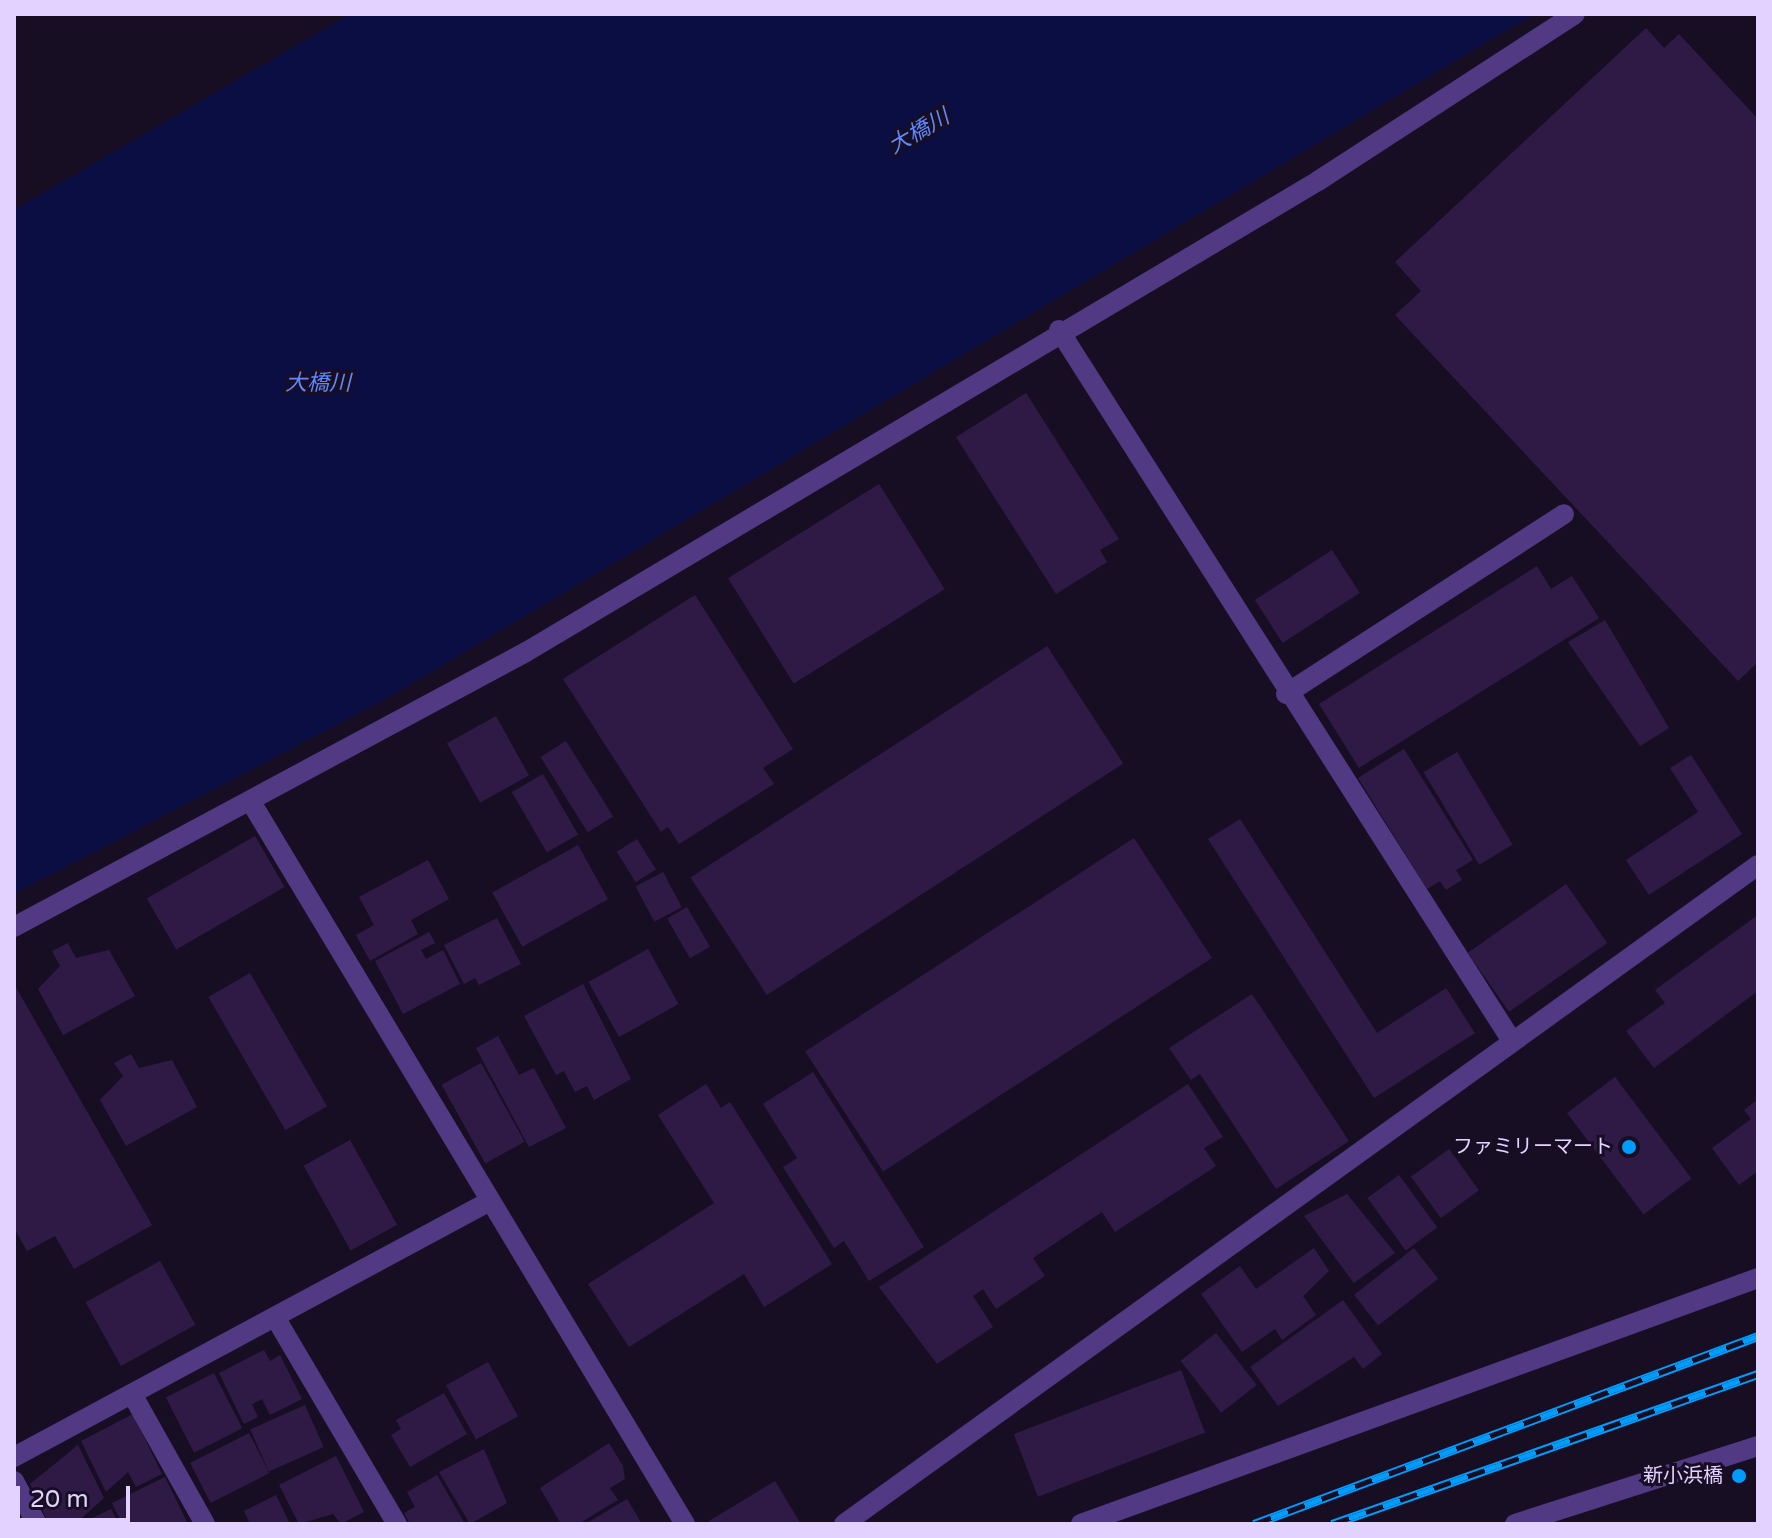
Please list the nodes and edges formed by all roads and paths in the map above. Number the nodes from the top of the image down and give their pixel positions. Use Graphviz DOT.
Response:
graph roads {
  1 [pos="1575,14"];
  2 [pos="1059,330"];
  3 [pos="1564,514"];
  4 [pos="1286,694"];
  5 [pos="251,802"];
  6 [pos="1758,865"];
  7 [pos="14,927"];
  8 [pos="1512,1041"];
  9 [pos="490,1201"];
  10 [pos="1758,1278"];
  11 [pos="275,1317"];
  12 [pos="132,1394"];
  13 [pos="1758,1446"];
  14 [pos="14,1457"];
  15 [pos="14,1481"];
  16 [pos="37,1524"];
  17 [pos="205,1524"];
  18 [pos="397,1524"];
  19 [pos="685,1524"];
  20 [pos="844,1524"];
  21 [pos="1081,1524"];
  22 [pos="1515,1524"];
  1 -- 2 [label="street"];
  2 -- 4 [label="street"];
  2 -- 5 [label="street"];
  3 -- 4 [label="street"];
  4 -- 8 [label="street"];
  5 -- 7 [label="street"];
  5 -- 9 [label="street"];
  6 -- 8 [label="street"];
  8 -- 20 [label="street"];
  9 -- 11 [label="street"];
  9 -- 19 [label="street"];
  10 -- 21 [label="street"];
  11 -- 12 [label="street"];
  11 -- 18 [label="street"];
  12 -- 14 [label="street"];
  12 -- 17 [label="street"];
  13 -- 22 [label="street"];
  15 -- 16 [label="street"];
}
